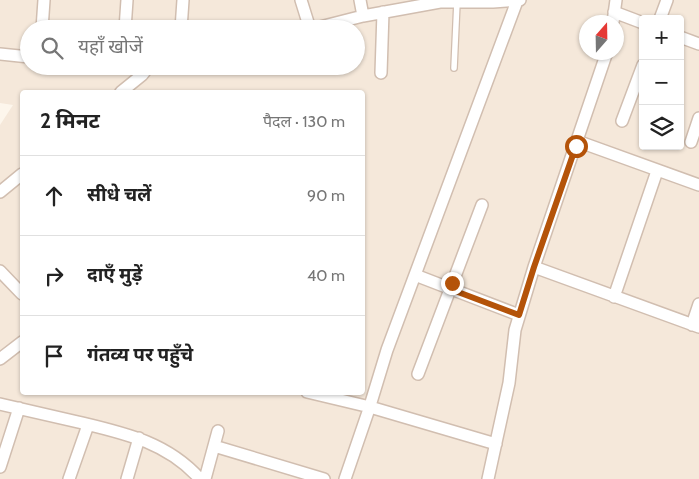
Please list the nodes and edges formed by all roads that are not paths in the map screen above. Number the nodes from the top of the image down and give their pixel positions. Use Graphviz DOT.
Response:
graph roads {
  1 [pos="44,0"];
  2 [pos="128,0"];
  3 [pos="182,0"];
  4 [pos="301,0"];
  5 [pos="360,0"];
  6 [pos="519,0"];
  7 [pos="616,0"];
  8 [pos="667,0"];
  9 [pos="434,1"];
  10 [pos="493,1"];
  11 [pos="457,2"];
  12 [pos="383,12"];
  13 [pos="613,15"];
  14 [pos="661,15"];
  15 [pos="363,16"];
  16 [pos="624,19"];
  17 [pos="43,20"];
  18 [pos="126,20"];
  19 [pos="181,20"];
  20 [pos="308,20"];
  21 [pos="347,20"];
  22 [pos="639,22"];
  23 [pos="684,38"];
  24 [pos="699,44"];
  25 [pos="0,54"];
  26 [pos="20,56"];
  27 [pos="604,60"];
  28 [pos="454,68"];
  29 [pos="381,73"];
  30 [pos="142,75"];
  31 [pos="639,76"];
  32 [pos="123,90"];
  33 [pos="699,118"];
  34 [pos="622,121"];
  35 [pos="577,141"];
  36 [pos="691,142"];
  37 [pos="658,171"];
  38 [pos="20,176"];
  39 [pos="699,185"];
  40 [pos="0,192"];
  41 [pos="482,205"];
  42 [pos="534,267"];
  43 [pos="0,271"];
  44 [pos="415,275"];
  45 [pos="450,289"];
  46 [pos="20,292"];
  47 [pos="614,296"];
  48 [pos="699,304"];
  49 [pos="519,315"];
  50 [pos="695,326"];
  51 [pos="20,344"];
  52 [pos="0,359"];
  53 [pos="418,374"];
  54 [pos="320,395"];
  55 [pos="0,404"];
  56 [pos="370,407"];
  57 [pos="20,408"];
  58 [pos="88,425"];
  59 [pos="218,431"];
  60 [pos="139,438"];
  61 [pos="496,444"];
  62 [pos="214,446"];
  63 [pos="0,467"];
  64 [pos="292,474"];
  65 [pos="69,479"];
  66 [pos="127,479"];
  67 [pos="200,479"];
  68 [pos="205,479"];
  69 [pos="324,479"];
  70 [pos="345,479"];
  71 [pos="488,479"];
  1 -- 17 [label="street"];
  2 -- 18 [label="street"];
  3 -- 19 [label="street"];
  4 -- 20 [label="street"];
  5 -- 15 [label="street"];
  6 -- 10 [label="street"];
  6 -- 44 [label="street"];
  7 -- 13 [label="street"];
  8 -- 14 [label="street"];
  9 -- 11 [label="street"];
  9 -- 12 [label="street"];
  10 -- 11 [label="street"];
  11 -- 28 [label="lane"];
  12 -- 15 [label="street"];
  12 -- 29 [label="street"];
  15 -- 21 [label="street"];
  16 -- 22 [label="street"];
  23 -- 24 [label="street"];
  25 -- 26 [label="street"];
  27 -- 35 [label="street"];
  30 -- 32 [label="street"];
  31 -- 34 [label="street"];
  33 -- 36 [label="street"];
  35 -- 37 [label="street"];
  35 -- 42 [label="street"];
  37 -- 39 [label="street"];
  37 -- 47 [label="street"];
  38 -- 40 [label="street"];
  41 -- 45 [label="street"];
  42 -- 47 [label="street"];
  42 -- 49 [label="street"];
  43 -- 46 [label="street"];
  44 -- 45 [label="street"];
  44 -- 56 [label="street"];
  45 -- 49 [label="street"];
  45 -- 53 [label="street"];
  47 -- 50 [label="street"];
  48 -- 50 [label="street"];
  49 -- 61 [label="street"];
  51 -- 52 [label="street"];
  54 -- 56 [label="street"];
  55 -- 57 [label="street"];
  56 -- 61 [label="street"];
  56 -- 70 [label="street"];
  57 -- 58 [label="street"];
  57 -- 63 [label="street"];
  58 -- 60 [label="street"];
  58 -- 65 [label="street"];
  59 -- 62 [label="street"];
  60 -- 66 [label="street"];
  60 -- 67 [label="street"];
  61 -- 71 [label="street"];
  62 -- 64 [label="street"];
  62 -- 68 [label="street"];
  64 -- 69 [label="street"];
}
